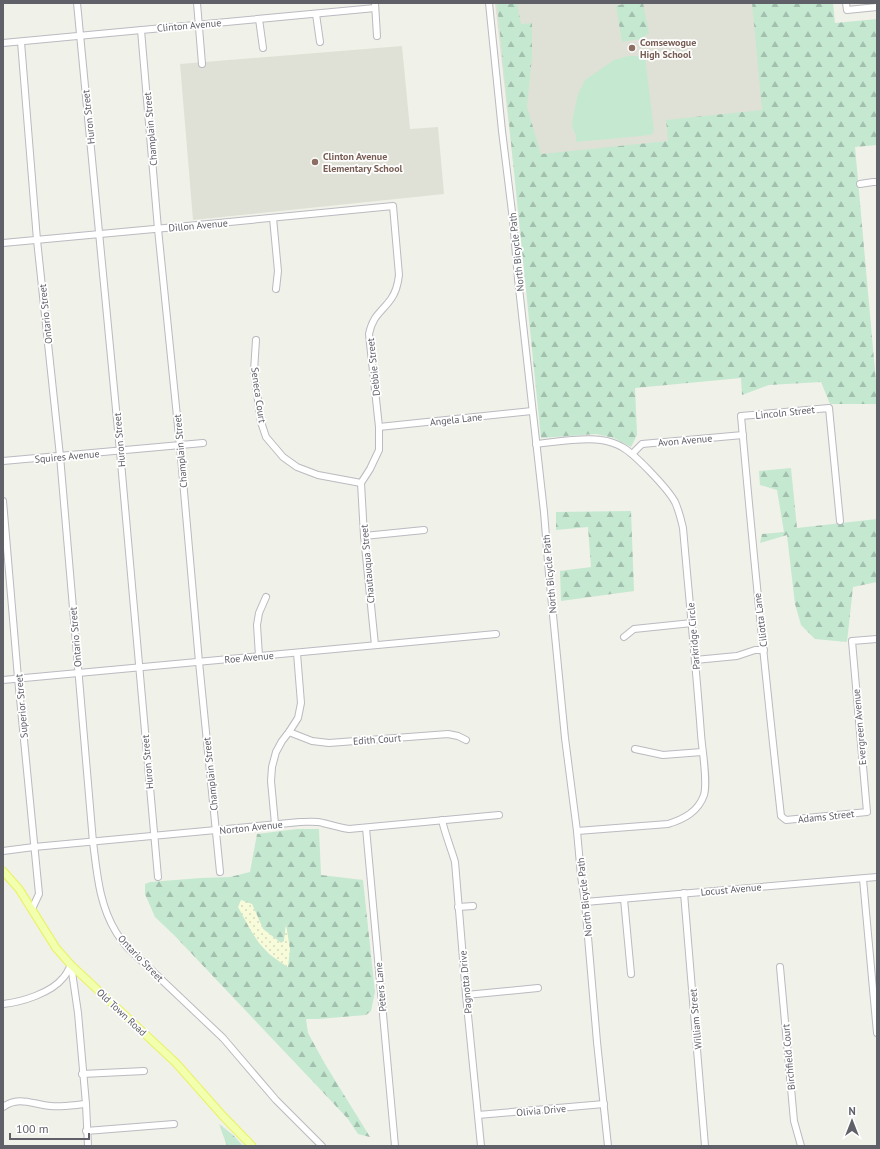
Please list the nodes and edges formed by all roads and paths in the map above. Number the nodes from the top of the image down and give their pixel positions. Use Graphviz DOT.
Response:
graph roads {
  1 [pos="77,3"];
  2 [pos="197,3"];
  3 [pos="489,3"];
  4 [pos="846,3"];
  5 [pos="375,6"];
  6 [pos="877,7"];
  7 [pos="316,14"];
  8 [pos="259,19"];
  9 [pos="199,24"];
  10 [pos="141,30"];
  11 [pos="79,36"];
  12 [pos="376,36"];
  13 [pos="21,42"];
  14 [pos="320,42"];
  15 [pos="3,43"];
  16 [pos="263,48"];
  17 [pos="202,64"];
  18 [pos="877,182"];
  19 [pos="860,184"];
  20 [pos="393,206"];
  21 [pos="273,218"];
  22 [pos="158,229"];
  23 [pos="100,234"];
  24 [pos="37,240"];
  25 [pos="3,243"];
  26 [pos="276,289"];
  27 [pos="256,340"];
  28 [pos="532,411"];
  29 [pos="741,416"];
  30 [pos="379,427"];
  31 [pos="743,435"];
  32 [pos="204,443"];
  33 [pos="536,444"];
  34 [pos="180,446"];
  35 [pos="120,451"];
  36 [pos="632,454"];
  37 [pos="60,456"];
  38 [pos="3,461"];
  39 [pos="361,483"];
  40 [pos="3,501"];
  41 [pos="840,521"];
  42 [pos="424,530"];
  43 [pos="364,536"];
  44 [pos="266,597"];
  45 [pos="692,623"];
  46 [pos="496,634"];
  47 [pos="624,637"];
  48 [pos="877,639"];
  49 [pos="375,645"];
  50 [pos="764,650"];
  51 [pos="297,653"];
  52 [pos="259,656"];
  53 [pos="695,660"];
  54 [pos="198,662"];
  55 [pos="139,667"];
  56 [pos="78,673"];
  57 [pos="18,678"];
  58 [pos="3,680"];
  59 [pos="290,732"];
  60 [pos="466,740"];
  61 [pos="635,749"];
  62 [pos="702,752"];
  63 [pos="867,812"];
  64 [pos="499,816"];
  65 [pos="442,820"];
  66 [pos="786,820"];
  67 [pos="275,824"];
  68 [pos="366,828"];
  69 [pos="216,830"];
  70 [pos="577,831"];
  71 [pos="154,836"];
  72 [pos="94,842"];
  73 [pos="34,847"];
  74 [pos="3,851"];
  75 [pos="3,871"];
  76 [pos="220,872"];
  77 [pos="158,877"];
  78 [pos="877,877"];
  79 [pos="864,879"];
  80 [pos="684,893"];
  81 [pos="624,899"];
  82 [pos="585,902"];
  83 [pos="473,906"];
  84 [pos="458,907"];
  85 [pos="32,909"];
  86 [pos="71,965"];
  87 [pos="780,967"];
  88 [pos="631,974"];
  89 [pos="536,988"];
  90 [pos="466,995"];
  91 [pos="3,1004"];
  92 [pos="877,1034"];
  93 [pos="144,1071"];
  94 [pos="82,1074"];
  95 [pos="86,1104"];
  96 [pos="604,1104"];
  97 [pos="3,1107"];
  98 [pos="478,1116"];
  99 [pos="174,1124"];
  100 [pos="86,1131"];
  101 [pos="88,1146"];
  102 [pos="252,1146"];
  103 [pos="322,1146"];
  104 [pos="394,1146"];
  105 [pos="481,1146"];
  106 [pos="608,1146"];
  107 [pos="705,1146"];
  108 [pos="801,1146"];
  1 -- 11 [label="street, Huron Street"];
  2 -- 9 [label="street"];
  3 -- 28 [label="street, North Bicycle Path"];
  4 -- 6 [label="street"];
  5 -- 7 [label="street, Clinton Avenue"];
  5 -- 12 [label="street"];
  7 -- 8 [label="street, Clinton Avenue"];
  7 -- 14 [label="street"];
  8 -- 9 [label="street, Clinton Avenue"];
  8 -- 16 [label="street"];
  9 -- 10 [label="street, Clinton Avenue"];
  9 -- 17 [label="street"];
  10 -- 11 [label="street, Clinton Avenue"];
  10 -- 22 [label="street, Champlain Street"];
  11 -- 13 [label="street, Clinton Avenue"];
  11 -- 23 [label="street, Huron Street"];
  13 -- 15 [label="street, Clinton Avenue"];
  13 -- 24 [label="street, Ontario Street"];
  18 -- 19 [label="street"];
  20 -- 21 [label="street, Dillon Avenue"];
  20 -- 30 [label="street, Debbie Street"];
  21 -- 22 [label="street, Dillon Avenue"];
  21 -- 26 [label="street"];
  22 -- 23 [label="street, Dillon Avenue"];
  22 -- 34 [label="street, Champlain Street"];
  23 -- 24 [label="street, Dillon Avenue"];
  23 -- 35 [label="street, Huron Street"];
  24 -- 25 [label="street, Dillon Avenue"];
  24 -- 37 [label="street, Ontario Street"];
  27 -- 39 [label="street, Seneca Court"];
  28 -- 30 [label="street, Angela Lane"];
  28 -- 33 [label="street, North Bicycle Path"];
  29 -- 31 [label="street, Ciliotta Lane"];
  29 -- 41 [label="street, Lincoln Street"];
  30 -- 39 [label="street, Debbie Street"];
  31 -- 36 [label="street, Avon Avenue"];
  31 -- 50 [label="street, Ciliotta Lane"];
  32 -- 34 [label="street, Squires Avenue"];
  33 -- 36 [label="street, Parkridge Circle"];
  33 -- 70 [label="street, North Bicycle Path"];
  34 -- 35 [label="street, Squires Avenue"];
  34 -- 54 [label="street, Champlain Street"];
  35 -- 37 [label="street, Squires Avenue"];
  35 -- 55 [label="street, Huron Street"];
  36 -- 45 [label="street, Parkridge Circle"];
  37 -- 38 [label="street, Squires Avenue"];
  37 -- 56 [label="street, Ontario Street"];
  39 -- 43 [label="street, Chautauqua Street"];
  40 -- 57 [label="street, Superior Street"];
  42 -- 43 [label="street"];
  43 -- 49 [label="street, Chautauqua Street"];
  44 -- 52 [label="street"];
  45 -- 47 [label="street"];
  45 -- 53 [label="street, Parkridge Circle"];
  46 -- 49 [label="street, Roe Avenue"];
  48 -- 63 [label="street, Evergreen Avenue"];
  49 -- 51 [label="street, Roe Avenue"];
  50 -- 53 [label="street"];
  50 -- 66 [label="street, Ciliotta Lane"];
  51 -- 52 [label="street, Roe Avenue"];
  51 -- 59 [label="street"];
  52 -- 54 [label="street, Roe Avenue"];
  53 -- 62 [label="street, Parkridge Circle"];
  54 -- 55 [label="street, Roe Avenue"];
  54 -- 69 [label="street, Champlain Street"];
  55 -- 56 [label="street, Roe Avenue"];
  55 -- 71 [label="street, Huron Street"];
  56 -- 57 [label="street, Roe Avenue"];
  56 -- 72 [label="street, Ontario Street"];
  57 -- 58 [label="street, Roe Avenue"];
  57 -- 73 [label="street, Superior Street"];
  59 -- 60 [label="street, Edith Court"];
  59 -- 67 [label="street"];
  61 -- 62 [label="street"];
  62 -- 70 [label="street, Parkridge Circle"];
  63 -- 66 [label="street, Adams Street"];
  64 -- 65 [label="street, Norton Avenue"];
  65 -- 68 [label="street, Norton Avenue"];
  65 -- 84 [label="street, Pagnotta Drive"];
  67 -- 68 [label="street, Norton Avenue"];
  67 -- 69 [label="street, Norton Avenue"];
  68 -- 104 [label="street, Peters Lane"];
  69 -- 71 [label="street, Norton Avenue"];
  69 -- 76 [label="street, Champlain Street"];
  70 -- 82 [label="street, North Bicycle Path"];
  71 -- 72 [label="street, Norton Avenue"];
  71 -- 77 [label="street, Huron Street"];
  72 -- 73 [label="street, Norton Avenue"];
  72 -- 103 [label="street, Ontario Street"];
  73 -- 74 [label="street, Norton Avenue"];
  73 -- 85 [label="street, Superior Street"];
  75 -- 85 [label="main road, Old Town Road"];
  78 -- 79 [label="street, Locust Avenue"];
  79 -- 80 [label="street, Locust Avenue"];
  79 -- 92 [label="street"];
  80 -- 81 [label="street, Locust Avenue"];
  80 -- 107 [label="street, William Street"];
  81 -- 82 [label="street, Locust Avenue"];
  81 -- 88 [label="street"];
  82 -- 96 [label="street, North Bicycle Path"];
  83 -- 84 [label="street"];
  84 -- 90 [label="street, Pagnotta Drive"];
  85 -- 86 [label="main road, Old Town Road"];
  86 -- 91 [label="street"];
  86 -- 94 [label="street"];
  86 -- 102 [label="main road, Old Town Road"];
  87 -- 108 [label="street, Birchfield Court"];
  89 -- 90 [label="street"];
  90 -- 98 [label="street, Pagnotta Drive"];
  93 -- 94 [label="street"];
  94 -- 95 [label="street"];
  95 -- 97 [label="street"];
  95 -- 100 [label="street"];
  96 -- 98 [label="street, Olivia Drive"];
  96 -- 106 [label="street, North Bicycle Path"];
  98 -- 105 [label="street, Pagnotta Drive"];
  99 -- 100 [label="street"];
  100 -- 101 [label="street"];
}
